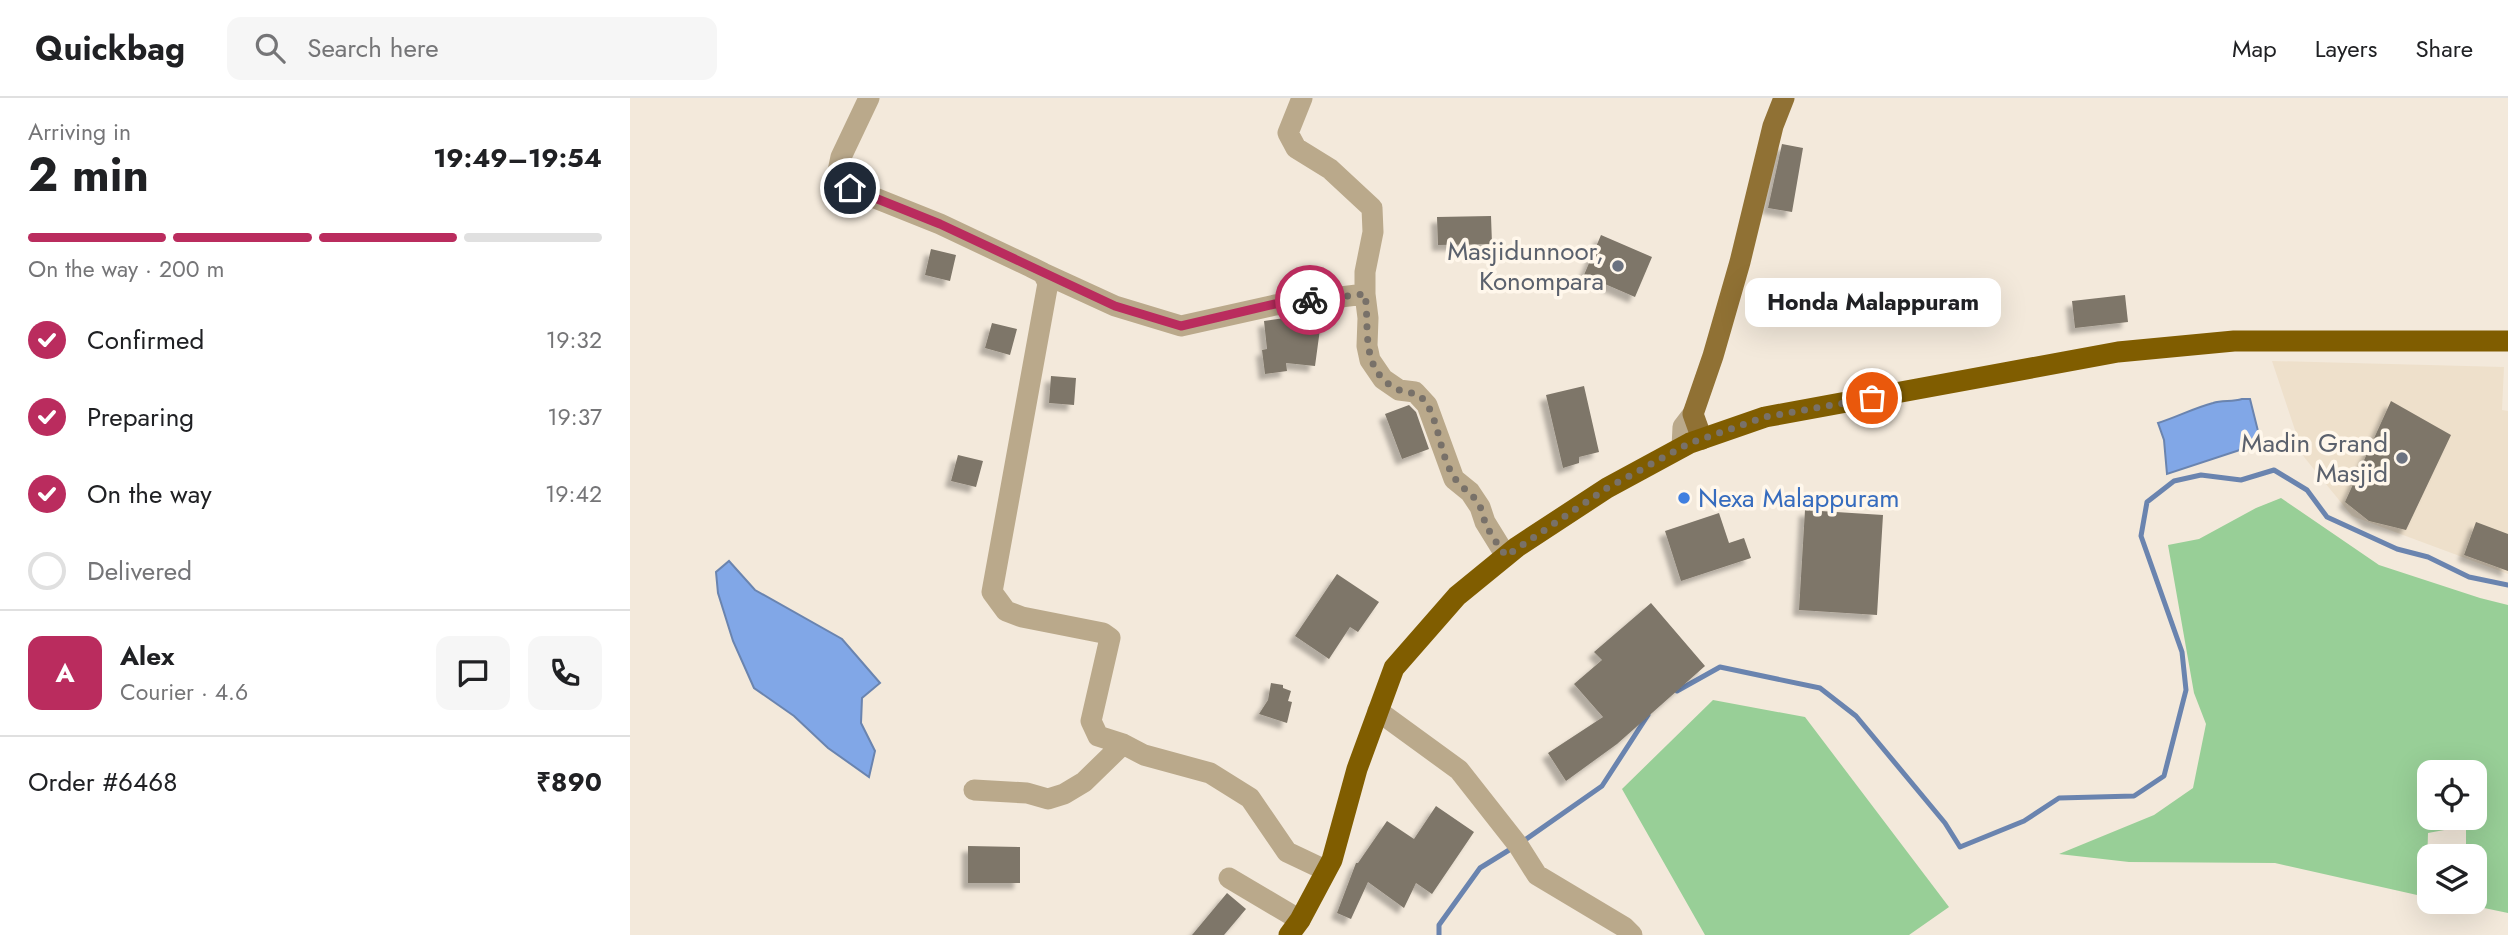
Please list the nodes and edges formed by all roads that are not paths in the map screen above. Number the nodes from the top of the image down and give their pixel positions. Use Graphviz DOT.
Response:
graph roads {
  1 [pos="869,98"];
  2 [pos="1302,98"];
  3 [pos="1784,98"];
  4 [pos="1043,273"];
  5 [pos="1365,294"];
  6 [pos="2508,341"];
  7 [pos="1693,414"];
  8 [pos="1702,439"];
  9 [pos="1682,447"];
  10 [pos="1506,556"];
  11 [pos="1378,711"];
  12 [pos="1123,744"];
  13 [pos="974,790"];
  14 [pos="1325,870"];
  15 [pos="1229,878"];
  16 [pos="1294,927"];
  17 [pos="1632,935"];
  1 -- 4 [label="street"];
  2 -- 5 [label="street"];
  3 -- 7 [label="main road"];
  4 -- 5 [label="street"];
  4 -- 12 [label="street"];
  5 -- 10 [label="street"];
  6 -- 8 [label="highway"];
  7 -- 8 [label="main road"];
  7 -- 9 [label="street"];
  8 -- 9 [label="highway"];
  9 -- 10 [label="highway"];
  10 -- 11 [label="highway"];
  11 -- 14 [label="highway"];
  11 -- 17 [label="street"];
  12 -- 13 [label="street"];
  12 -- 14 [label="street"];
  14 -- 16 [label="highway"];
  15 -- 16 [label="street"];
}
